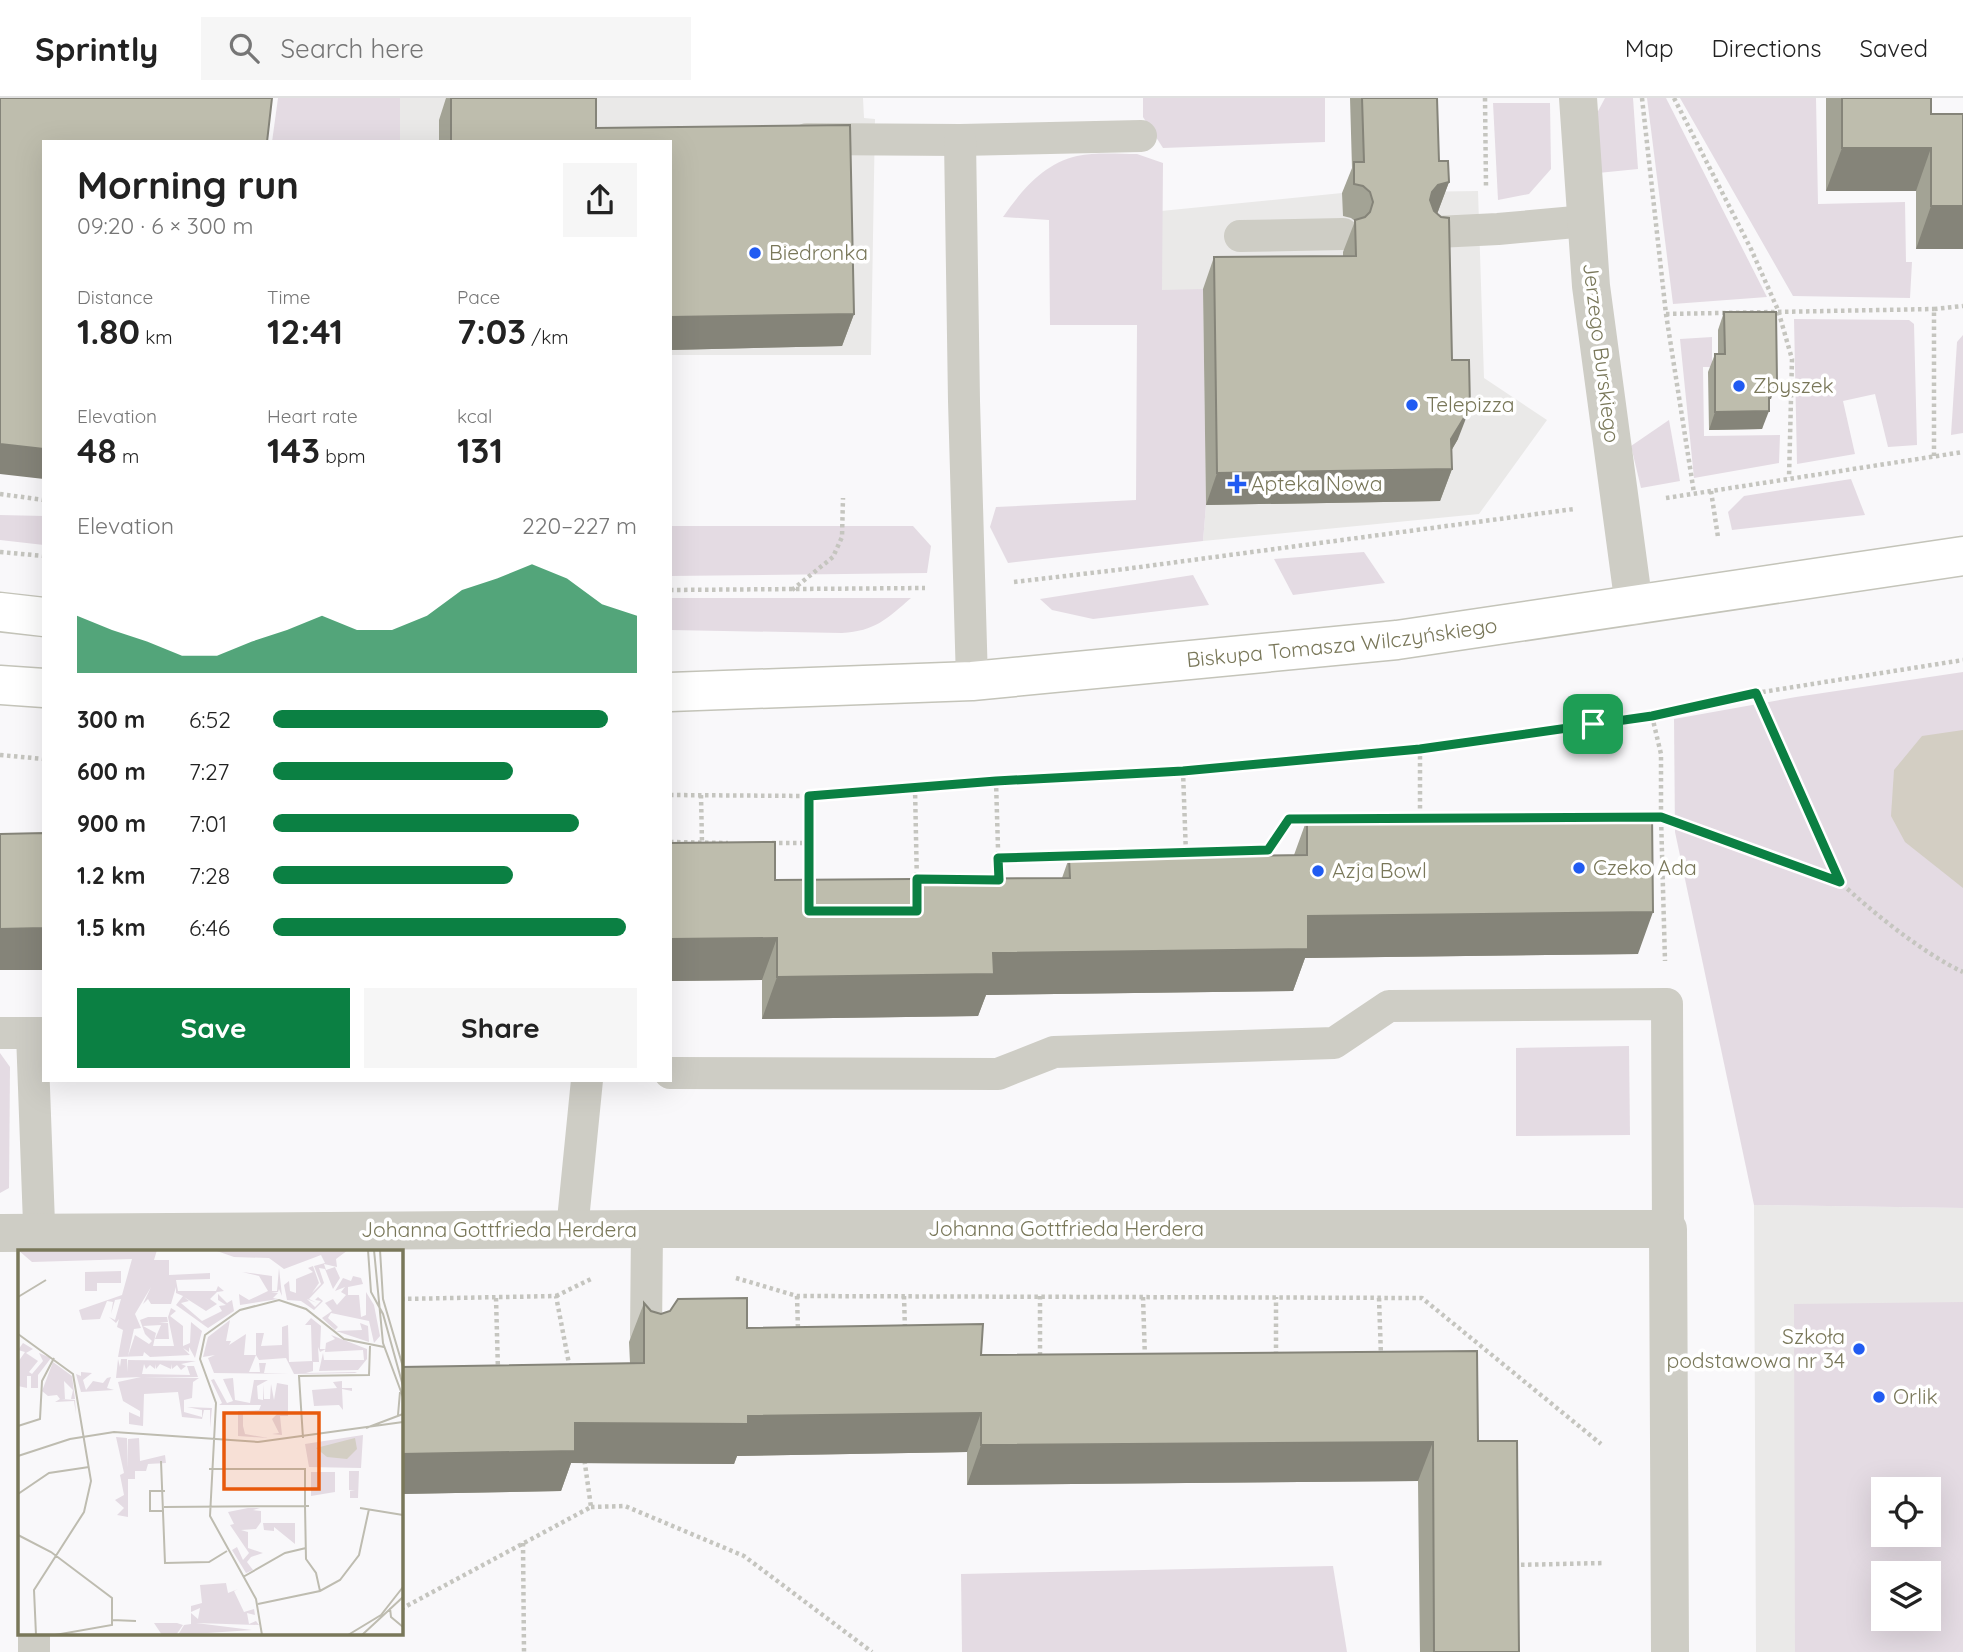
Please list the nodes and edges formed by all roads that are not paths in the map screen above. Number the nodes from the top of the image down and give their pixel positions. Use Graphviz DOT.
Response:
graph roads {
  1 [pos="1578,98"];
  2 [pos="1141,136"];
  3 [pos="780,139"];
  4 [pos="960,140"];
  5 [pos="1586,221"];
  6 [pos="1437,232"];
  7 [pos="1343,234"];
  8 [pos="1240,236"];
  9 [pos="1963,556"];
  10 [pos="1634,606"];
  11 [pos="0,612"];
  12 [pos="42,617"];
  13 [pos="972,681"];
  14 [pos="672,684"];
  15 [pos="0,685"];
  16 [pos="42,688"];
  17 [pos="715,689"];
  18 [pos="672,692"];
  19 [pos="0,1033"];
  20 [pos="38,1033"];
  21 [pos="672,1073"];
  22 [pos="587,1082"];
  23 [pos="647,1229"];
  24 [pos="1668,1229"];
  25 [pos="572,1230"];
  26 [pos="0,1233"];
  27 [pos="40,1242"];
  28 [pos="646,1335"];
  29 [pos="34,1634"];
  30 [pos="34,1652"];
  31 [pos="1670,1652"];
  1 -- 5 [label="street, Jerzego Burskiego"];
  2 -- 4 [label="lane"];
  3 -- 4 [label="lane"];
  4 -- 13 [label="lane"];
  5 -- 6 [label="lane"];
  5 -- 10 [label="street, Jerzego Burskiego"];
  7 -- 8 [label="lane"];
  9 -- 10 [label="street, Biskupa Tomasza Wilczyńskiego"];
  10 -- 13 [label="street, Biskupa Tomasza Wilczyńskiego"];
  11 -- 12 [label="street"];
  13 -- 17 [label="street, Biskupa Tomasza Wilczyńskiego"];
  14 -- 17 [label="street, Biskupa Tomasza Wilczyńskiego"];
  15 -- 16 [label="street"];
  17 -- 18 [label="street, Biskupa Tomasza Wilczyńskiego"];
  19 -- 20 [label="lane"];
  20 -- 27 [label="lane"];
  21 -- 24 [label="lane"];
  22 -- 25 [label="lane"];
  23 -- 24 [label="street, Johanna Gottfrieda Herdera"];
  23 -- 25 [label="street, Johanna Gottfrieda Herdera"];
  23 -- 28 [label="lane"];
  24 -- 31 [label="street"];
  25 -- 27 [label="street, Johanna Gottfrieda Herdera"];
  26 -- 27 [label="street, Johanna Gottfrieda Herdera"];
  29 -- 30 [label="lane"];
}
